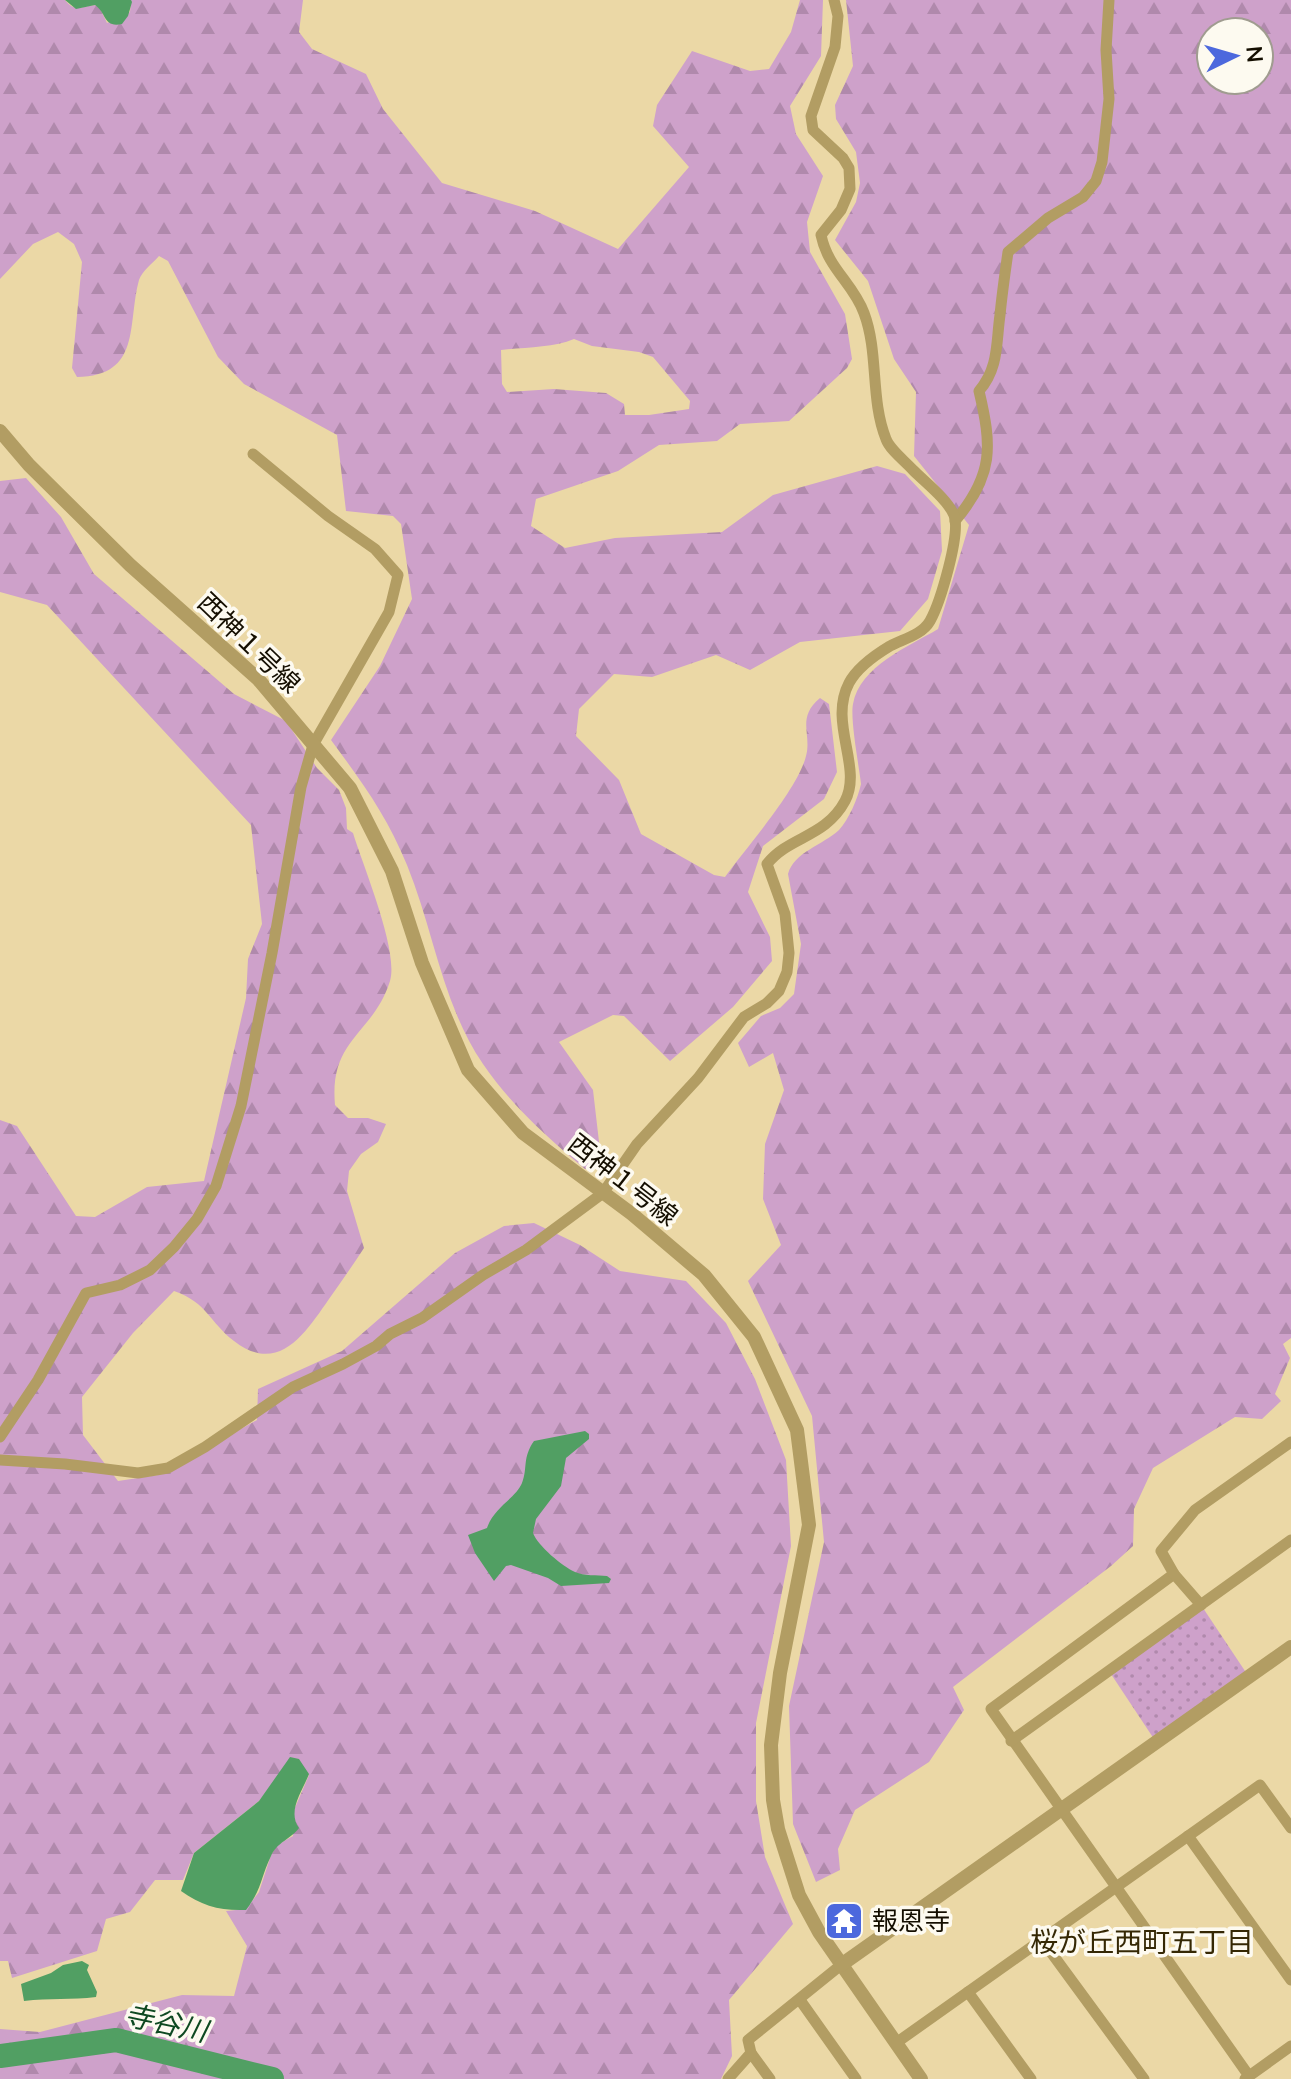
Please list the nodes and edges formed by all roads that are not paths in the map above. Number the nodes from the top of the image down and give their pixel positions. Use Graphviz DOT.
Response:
graph roads {
  1 [pos="834,0"];
  2 [pos="1109,0"];
  3 [pos="0,431"];
  4 [pos="253,454"];
  5 [pos="955,521"];
  6 [pos="313,745"];
  7 [pos="603,1193"];
  8 [pos="0,1437"];
  9 [pos="1291,1442"];
  10 [pos="0,1460"];
  11 [pos="1291,1540"];
  12 [pos="1174,1574"];
  13 [pos="1201,1605"];
  14 [pos="1291,1647"];
  15 [pos="1011,1741"];
  16 [pos="1060,1810"];
  17 [pos="1291,1828"];
  18 [pos="1188,1836"];
  19 [pos="1116,1888"];
  20 [pos="1042,1940"];
  21 [pos="841,1965"];
  22 [pos="1291,1980"];
  23 [pos="968,1992"];
  24 [pos="800,2000"];
  25 [pos="896,2043"];
  26 [pos="1291,2046"];
  27 [pos="751,2053"];
  28 [pos="1247,2077"];
  29 [pos="728,2079"];
  30 [pos="770,2079"];
  31 [pos="856,2079"];
  32 [pos="921,2079"];
  33 [pos="1031,2079"];
  34 [pos="1144,2079"];
  1 -- 5 [label="street"];
  2 -- 5 [label="street"];
  3 -- 6 [label="street, 西神１号線"];
  4 -- 6 [label="street"];
  5 -- 7 [label="street"];
  6 -- 7 [label="street, 西神１号線"];
  6 -- 8 [label="street"];
  7 -- 10 [label="street"];
  7 -- 21 [label="street, 西神１号線"];
  9 -- 12 [label="street"];
  11 -- 13 [label="street"];
  12 -- 13 [label="street"];
  12 -- 15 [label="street"];
  13 -- 15 [label="street"];
  14 -- 16 [label="street"];
  15 -- 16 [label="street"];
  16 -- 19 [label="street"];
  16 -- 21 [label="street"];
  17 -- 18 [label="street"];
  18 -- 19 [label="street"];
  18 -- 22 [label="street"];
  19 -- 20 [label="street"];
  19 -- 28 [label="street"];
  20 -- 23 [label="street"];
  20 -- 34 [label="street"];
  21 -- 24 [label="street"];
  21 -- 25 [label="street, 西神１号線"];
  23 -- 25 [label="street"];
  23 -- 33 [label="street"];
  24 -- 27 [label="street"];
  24 -- 31 [label="street"];
  25 -- 32 [label="street, 西神１号線"];
  26 -- 28 [label="street"];
  27 -- 29 [label="street"];
  27 -- 30 [label="street"];
}
